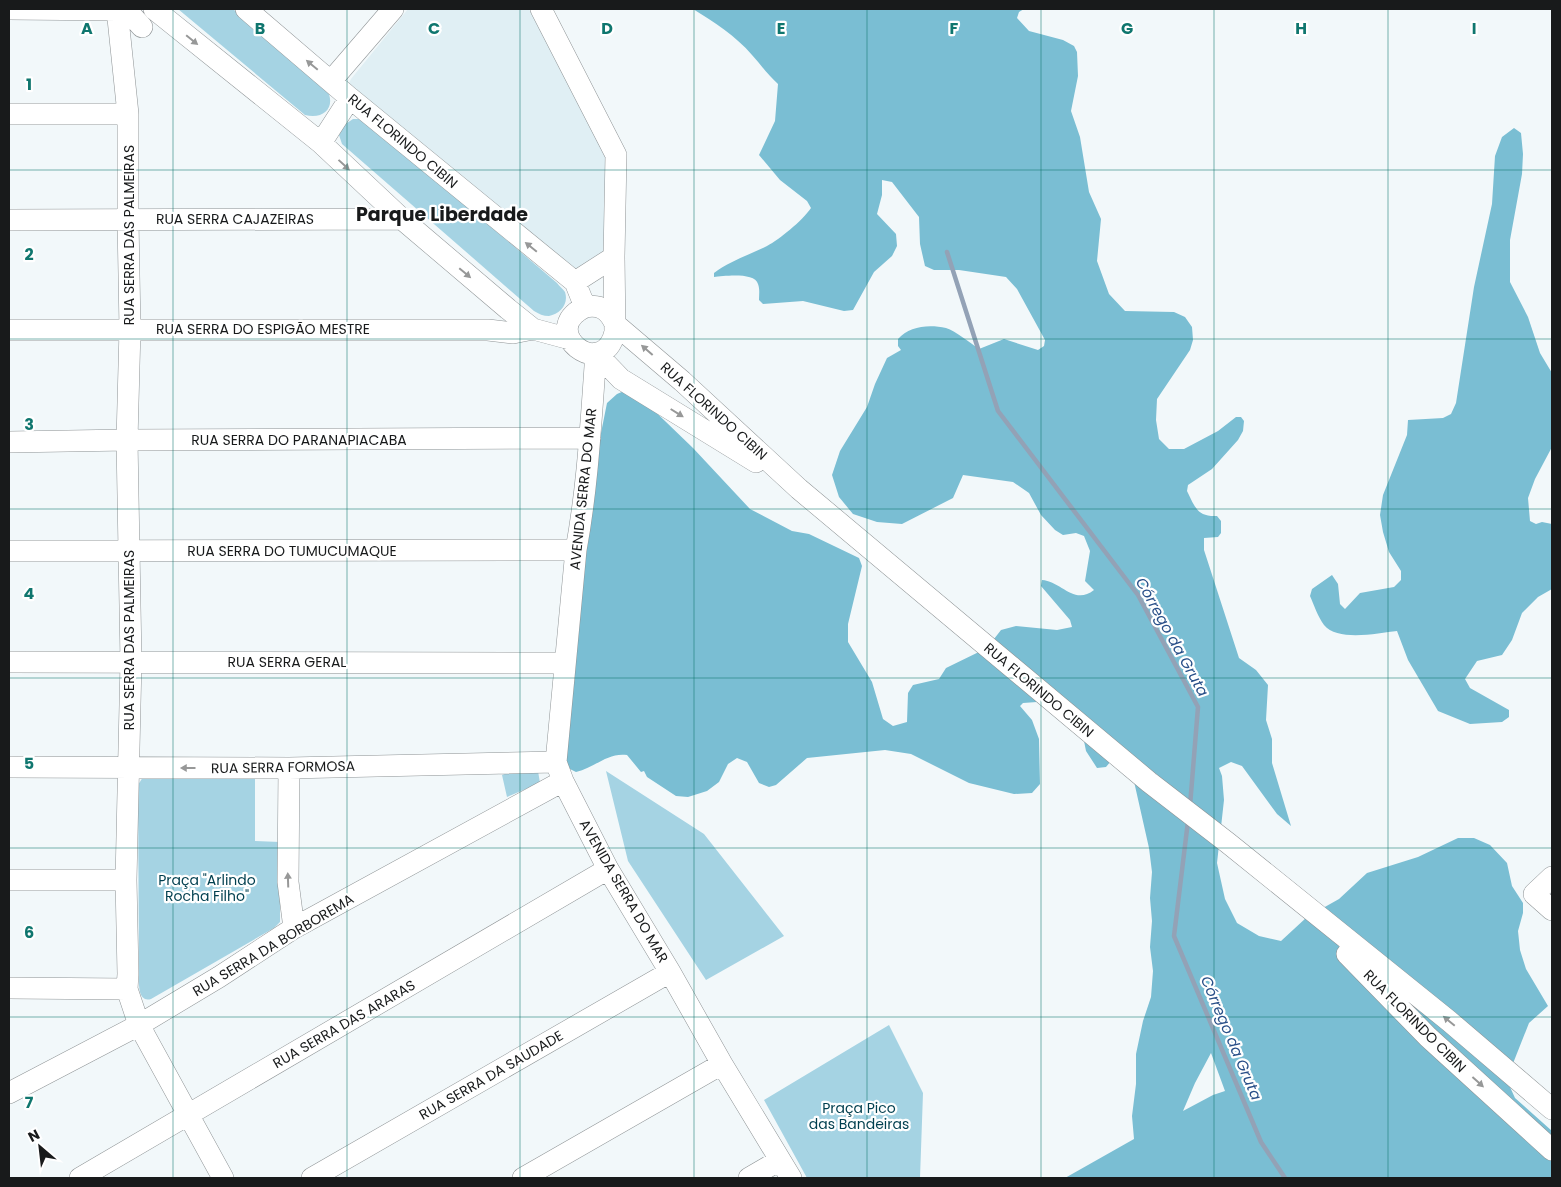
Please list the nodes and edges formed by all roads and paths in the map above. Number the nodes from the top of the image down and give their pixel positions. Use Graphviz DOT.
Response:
graph roads {
  1 [pos="9,9"];
  2 [pos="108,9"];
  3 [pos="246,9"];
  4 [pos="393,9"];
  5 [pos="541,9"];
  6 [pos="160,14"];
  7 [pos="142,27"];
  8 [pos="125,77"];
  9 [pos="331,81"];
  10 [pos="350,98"];
  11 [pos="9,114"];
  12 [pos="128,114"];
  13 [pos="320,143"];
  14 [pos="373,192"];
  15 [pos="362,219"];
  16 [pos="402,219"];
  17 [pos="9,220"];
  18 [pos="128,220"];
  19 [pos="614,257"];
  20 [pos="574,282"];
  21 [pos="592,307"];
  22 [pos="508,309"];
  23 [pos="615,324"];
  24 [pos="130,329"];
  25 [pos="533,329"];
  26 [pos="9,330"];
  27 [pos="488,330"];
  28 [pos="570,339"];
  29 [pos="596,353"];
  30 [pos="621,379"];
  31 [pos="592,397"];
  32 [pos="590,438"];
  33 [pos="127,440"];
  34 [pos="9,442"];
  35 [pos="799,489"];
  36 [pos="576,550"];
  37 [pos="9,551"];
  38 [pos="129,551"];
  39 [pos="131,661"];
  40 [pos="9,662"];
  41 [pos="565,663"];
  42 [pos="9,767"];
  43 [pos="129,768"];
  44 [pos="289,768"];
  45 [pos="560,772"];
  46 [pos="608,869"];
  47 [pos="1552,877"];
  48 [pos="9,880"];
  49 [pos="126,880"];
  50 [pos="1282,887"];
  51 [pos="1552,910"];
  52 [pos="294,928"];
  53 [pos="670,972"];
  54 [pos="9,988"];
  55 [pos="127,989"];
  56 [pos="139,1026"];
  57 [pos="722,1064"];
  58 [pos="10,1093"];
  59 [pos="1552,1109"];
  60 [pos="188,1115"];
  61 [pos="1552,1150"];
  62 [pos="786,1169"];
  63 [pos="80,1178"];
  64 [pos="223,1178"];
  65 [pos="312,1178"];
  66 [pos="523,1178"];
  67 [pos="749,1178"];
  1 -- 2 [label="street"];
  2 -- 7 [label="street"];
  2 -- 8 [label="street, RUA SERRA DAS PALMEIRAS"];
  9 -- 3 [label="street, RUA FLORINDO CIBIN, one-way"];
  4 -- 9 [label="street"];
  5 -- 19 [label="street"];
  6 -- 7 [label="street"];
  6 -- 13 [label="street, one-way"];
  7 -- 8 [label="street, RUA SERRA DAS PALMEIRAS"];
  8 -- 12 [label="street, RUA SERRA DAS PALMEIRAS"];
  9 -- 10 [label="street, RUA FLORINDO CIBIN"];
  10 -- 13 [label="street"];
  20 -- 10 [label="street, RUA FLORINDO CIBIN, one-way"];
  11 -- 12 [label="street"];
  12 -- 18 [label="street, RUA SERRA DAS PALMEIRAS"];
  13 -- 14 [label="street, one-way"];
  14 -- 15 [label="street"];
  14 -- 16 [label="street"];
  15 -- 16 [label="street, RUA SERRA CAJAZEIRAS"];
  15 -- 18 [label="street, RUA SERRA CAJAZEIRAS"];
  16 -- 22 [label="street, one-way"];
  17 -- 18 [label="street, RUA SERRA CAJAZEIRAS"];
  18 -- 24 [label="street, RUA SERRA DAS PALMEIRAS"];
  19 -- 20 [label="street"];
  19 -- 21 [label="street"];
  19 -- 23 [label="street"];
  20 -- 21 [label="street, RUA FLORINDO CIBIN"];
  21 -- 23 [label="street, RUA FLORINDO CIBIN"];
  21 -- 28 [label="street"];
  22 -- 25 [label="street"];
  22 -- 27 [label="street"];
  23 -- 29 [label="street"];
  35 -- 23 [label="street, RUA FLORINDO CIBIN, one-way"];
  24 -- 26 [label="street, RUA SERRA DO ESPIGÃO MESTRE"];
  24 -- 27 [label="street, RUA SERRA DO ESPIGÃO MESTRE"];
  24 -- 33 [label="street, RUA SERRA DAS PALMEIRAS"];
  25 -- 27 [label="street, RUA SERRA DO ESPIGÃO MESTRE"];
  25 -- 28 [label="street"];
  28 -- 29 [label="street"];
  29 -- 30 [label="street, RUA FLORINDO CIBIN"];
  29 -- 31 [label="street, AVENIDA SERRA DO MAR"];
  30 -- 31 [label="street, AVENIDA SERRA DO MAR"];
  30 -- 35 [label="street, RUA FLORINDO CIBIN, one-way"];
  31 -- 32 [label="street, AVENIDA SERRA DO MAR"];
  32 -- 33 [label="street, RUA SERRA DO PARANAPIACABA"];
  32 -- 36 [label="street, AVENIDA SERRA DO MAR"];
  33 -- 34 [label="street, RUA SERRA DO PARANAPIACABA"];
  33 -- 38 [label="street, RUA SERRA DAS PALMEIRAS"];
  35 -- 50 [label="street, RUA FLORINDO CIBIN"];
  36 -- 38 [label="street, RUA SERRA DO TUMUCUMAQUE"];
  36 -- 41 [label="street, AVENIDA SERRA DO MAR"];
  37 -- 38 [label="street, RUA SERRA DO TUMUCUMAQUE"];
  38 -- 39 [label="street, RUA SERRA DAS PALMEIRAS"];
  39 -- 40 [label="street, RUA SERRA GERAL"];
  39 -- 41 [label="street, RUA SERRA GERAL"];
  39 -- 43 [label="street, RUA SERRA DAS PALMEIRAS"];
  41 -- 45 [label="street, AVENIDA SERRA DO MAR"];
  42 -- 43 [label="street, RUA SERRA FORMOSA"];
  44 -- 43 [label="street, RUA SERRA FORMOSA, one-way"];
  43 -- 49 [label="street, RUA SERRA DAS PALMEIRAS"];
  44 -- 45 [label="street, RUA SERRA FORMOSA"];
  52 -- 44 [label="street, one-way"];
  45 -- 46 [label="street, AVENIDA SERRA DO MAR"];
  45 -- 52 [label="street, RUA SERRA DA BORBOREMA"];
  46 -- 53 [label="street, AVENIDA SERRA DO MAR"];
  46 -- 60 [label="street, RUA SERRA DAS ARARAS"];
  47 -- 51 [label="street"];
  48 -- 49 [label="street"];
  49 -- 55 [label="street, RUA SERRA DAS PALMEIRAS"];
  59 -- 50 [label="street, RUA FLORINDO CIBIN, one-way"];
  50 -- 61 [label="street, RUA FLORINDO CIBIN, one-way"];
  52 -- 56 [label="street, RUA SERRA DA BORBOREMA"];
  53 -- 57 [label="street, AVENIDA SERRA DO MAR"];
  53 -- 65 [label="street, RUA SERRA DA SAUDADE"];
  54 -- 55 [label="street"];
  55 -- 56 [label="street, RUA SERRA DAS PALMEIRAS"];
  56 -- 58 [label="street, RUA SERRA DA BORBOREMA"];
  56 -- 60 [label="street, RUA SERRA DAS PALMEIRAS"];
  57 -- 62 [label="street, AVENIDA SERRA DO MAR"];
  57 -- 66 [label="street"];
  60 -- 63 [label="street, RUA SERRA DAS ARARAS"];
  60 -- 64 [label="street, RUA SERRA DAS PALMEIRAS"];
  62 -- 67 [label="street"];
}
